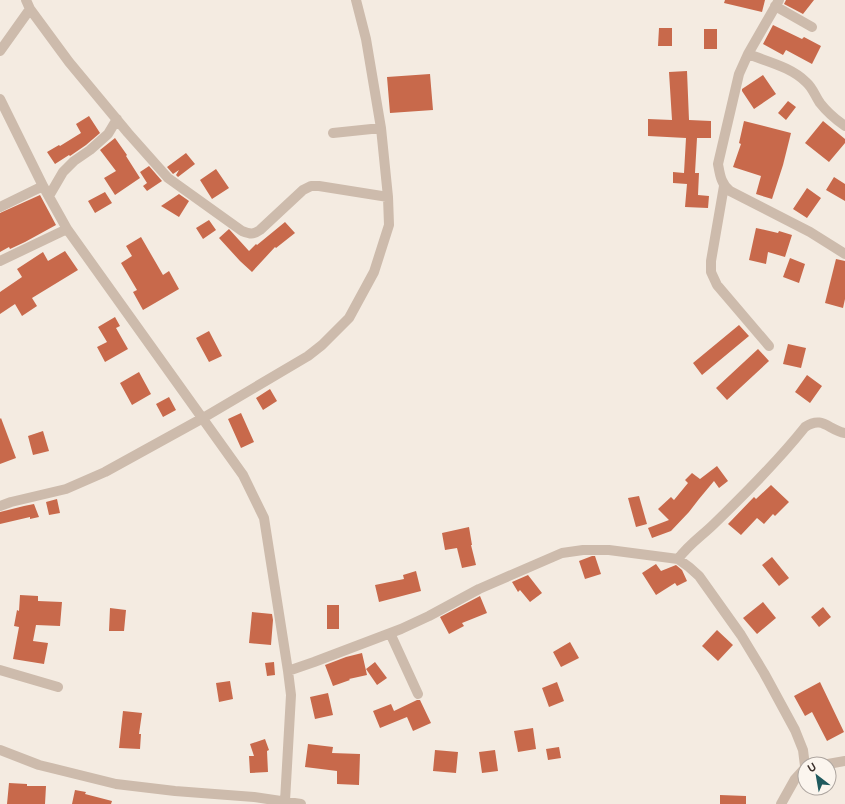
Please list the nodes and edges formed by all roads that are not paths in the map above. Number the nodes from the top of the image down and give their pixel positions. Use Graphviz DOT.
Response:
graph roads {
  1 [pos="356,0"];
  2 [pos="777,3"];
  3 [pos="28,5"];
  4 [pos="812,27"];
  5 [pos="0,51"];
  6 [pos="748,54"];
  7 [pos="0,99"];
  8 [pos="117,119"];
  9 [pos="845,126"];
  10 [pos="381,128"];
  11 [pos="333,133"];
  12 [pos="43,186"];
  13 [pos="724,186"];
  14 [pos="48,196"];
  15 [pos="388,197"];
  16 [pos="0,208"];
  17 [pos="66,229"];
  18 [pos="845,254"];
  19 [pos="0,261"];
  20 [pos="769,346"];
  21 [pos="203,418"];
  22 [pos="845,433"];
  23 [pos="0,506"];
  24 [pos="678,559"];
  25 [pos="390,633"];
  26 [pos="0,670"];
  27 [pos="288,671"];
  28 [pos="58,687"];
  29 [pos="418,694"];
  30 [pos="0,750"];
  31 [pos="804,756"];
  32 [pos="797,777"];
  33 [pos="285,801"];
  34 [pos="301,804"];
  35 [pos="781,804"];
  1 -- 10 [label="street"];
  2 -- 4 [label="street"];
  2 -- 6 [label="street"];
  3 -- 5 [label="street"];
  3 -- 8 [label="street"];
  6 -- 9 [label="street"];
  6 -- 13 [label="street"];
  7 -- 12 [label="street"];
  8 -- 14 [label="street"];
  8 -- 15 [label="street"];
  10 -- 11 [label="street"];
  10 -- 15 [label="street"];
  12 -- 14 [label="street"];
  12 -- 16 [label="street"];
  13 -- 18 [label="street"];
  13 -- 20 [label="street"];
  14 -- 17 [label="street"];
  15 -- 21 [label="street"];
  17 -- 19 [label="street"];
  17 -- 21 [label="street"];
  21 -- 23 [label="street"];
  21 -- 27 [label="street"];
  22 -- 24 [label="street"];
  24 -- 25 [label="street"];
  24 -- 31 [label="street"];
  25 -- 27 [label="street"];
  25 -- 29 [label="street"];
  26 -- 28 [label="street"];
  27 -- 33 [label="street"];
  30 -- 33 [label="street"];
  32 -- 35 [label="street"];
  33 -- 34 [label="street"];
}
